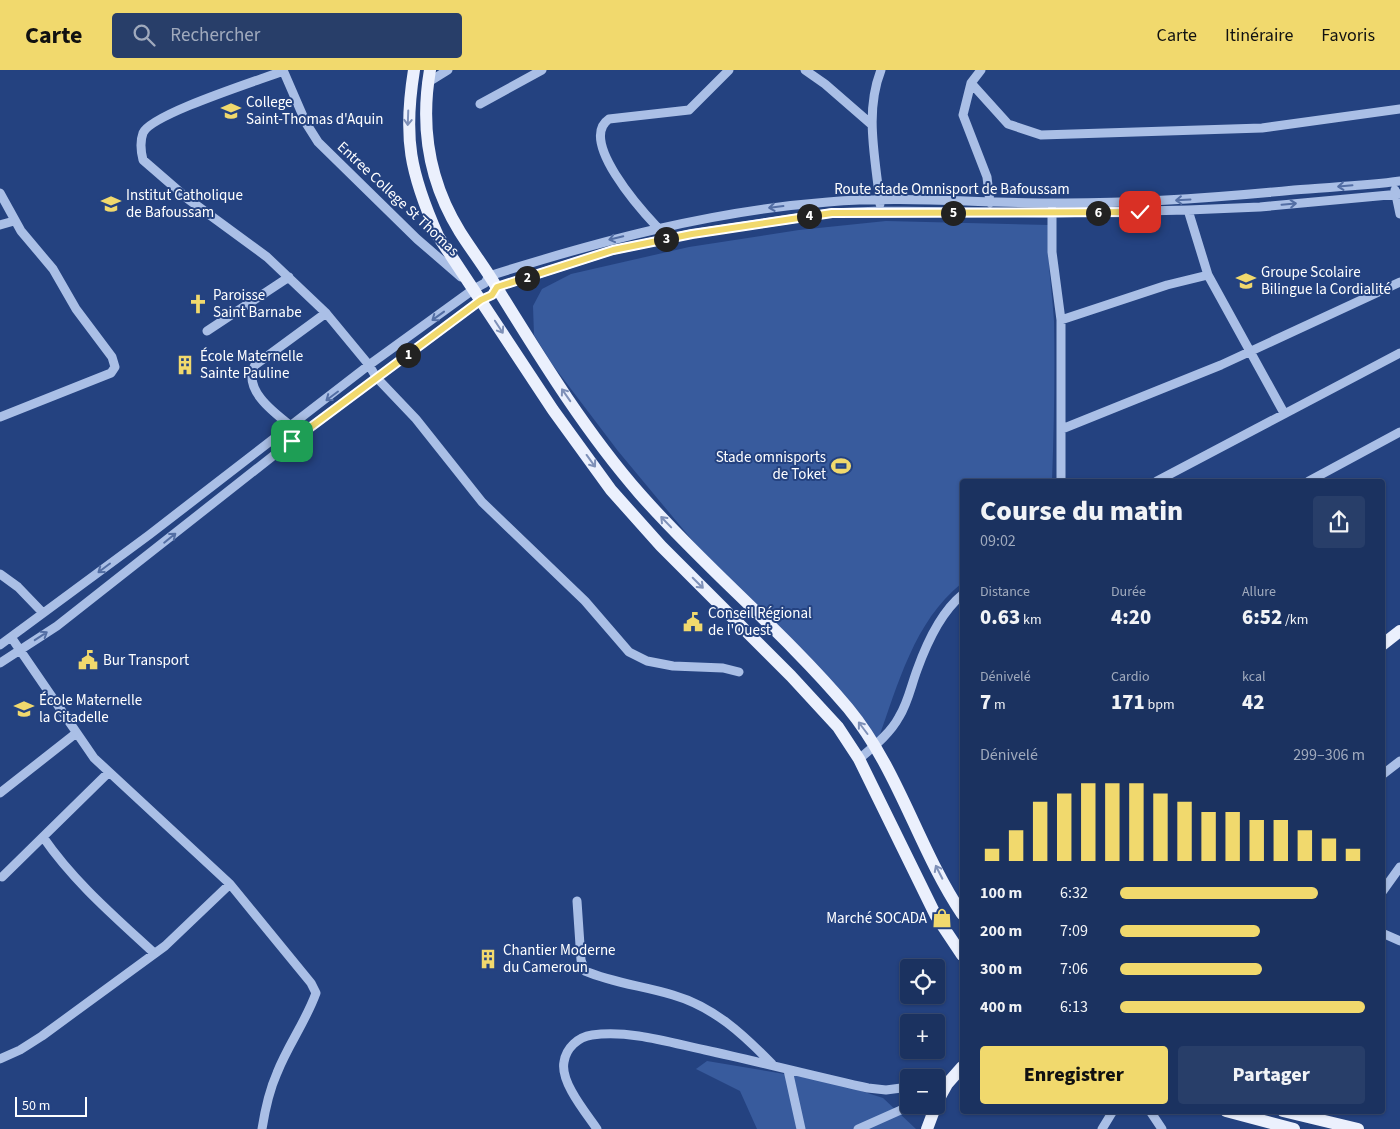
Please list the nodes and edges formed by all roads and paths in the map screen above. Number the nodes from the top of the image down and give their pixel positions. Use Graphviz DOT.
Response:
graph roads {
  1 [pos="414,70"];
  2 [pos="430,70"];
  3 [pos="448,70"];
  4 [pos="542,70"];
  5 [pos="729,70"];
  6 [pos="804,70"];
  7 [pos="881,70"];
  8 [pos="981,70"];
  9 [pos="283,71"];
  10 [pos="428,84"];
  11 [pos="971,84"];
  12 [pos="480,104"];
  13 [pos="1400,110"];
  14 [pos="872,124"];
  15 [pos="1397,181"];
  16 [pos="0,193"];
  17 [pos="1260,194"];
  18 [pos="1398,194"];
  19 [pos="880,200"];
  20 [pos="990,203"];
  21 [pos="1052,204"];
  22 [pos="1260,207"];
  23 [pos="1188,210"];
  24 [pos="881,211"];
  25 [pos="1052,213"];
  26 [pos="1400,214"];
  27 [pos="14,221"];
  28 [pos="0,225"];
  29 [pos="658,228"];
  30 [pos="1208,275"];
  31 [pos="289,276"];
  32 [pos="489,276"];
  33 [pos="1400,282"];
  34 [pos="497,287"];
  35 [pos="474,289"];
  36 [pos="481,300"];
  37 [pos="326,313"];
  38 [pos="1061,320"];
  39 [pos="207,330"];
  40 [pos="1249,351"];
  41 [pos="1400,353"];
  42 [pos="370,365"];
  43 [pos="376,377"];
  44 [pos="1284,413"];
  45 [pos="0,417"];
  46 [pos="291,426"];
  47 [pos="1062,429"];
  48 [pos="1400,432"];
  49 [pos="1061,479"];
  50 [pos="1161,479"];
  51 [pos="1313,479"];
  52 [pos="0,574"];
  53 [pos="960,598"];
  54 [pos="44,613"];
  55 [pos="1400,631"];
  56 [pos="11,637"];
  57 [pos="1385,643"];
  58 [pos="0,645"];
  59 [pos="20,650"];
  60 [pos="0,663"];
  61 [pos="739,672"];
  62 [pos="75,734"];
  63 [pos="876,745"];
  64 [pos="859,759"];
  65 [pos="1400,762"];
  66 [pos="108,773"];
  67 [pos="1385,773"];
  68 [pos="0,793"];
  69 [pos="43,837"];
  70 [pos="1400,867"];
  71 [pos="2,877"];
  72 [pos="230,884"];
  73 [pos="1385,888"];
  74 [pos="578,901"];
  75 [pos="960,910"];
  76 [pos="1385,934"];
  77 [pos="1400,941"];
  78 [pos="960,951"];
  79 [pos="154,953"];
  80 [pos="0,1059"];
  81 [pos="773,1065"];
  82 [pos="960,1069"];
  83 [pos="788,1070"];
  84 [pos="945,1080"];
  85 [pos="900,1088"];
  86 [pos="900,1111"];
  87 [pos="933,1114"];
  88 [pos="1111,1114"];
  89 [pos="1152,1114"];
  90 [pos="1237,1114"];
  91 [pos="1296,1114"];
  92 [pos="262,1129"];
  93 [pos="597,1129"];
  94 [pos="802,1129"];
  95 [pos="858,1129"];
  96 [pos="927,1129"];
  97 [pos="1102,1129"];
  98 [pos="1162,1129"];
  99 [pos="1294,1129"];
  100 [pos="1358,1129"];
  1 -- 35 [label="main road, one-way"];
  2 -- 10 [label="main road"];
  3 -- 10 [label="street"];
  4 -- 12 [label="street"];
  5 -- 29 [label="street"];
  6 -- 14 [label="street"];
  7 -- 14 [label="street"];
  8 -- 11 [label="street"];
  9 -- 31 [label="street"];
  9 -- 35 [label="street, Entree College St Thomas"];
  10 -- 32 [label="main road"];
  11 -- 13 [label="street"];
  11 -- 20 [label="street"];
  14 -- 19 [label="street"];
  15 -- 17 [label="street, Route stade Omnisport de Bafoussam, one-way"];
  15 -- 18 [label="street"];
  16 -- 27 [label="street"];
  17 -- 21 [label="street, Route stade Omnisport de Bafoussam, one-way"];
  17 -- 22 [label="street"];
  22 -- 18 [label="street, Route stade Omnisport de Bafoussam, one-way"];
  18 -- 26 [label="street"];
  19 -- 20 [label="street, Route stade Omnisport de Bafoussam"];
  19 -- 24 [label="street"];
  19 -- 29 [label="street, Route stade Omnisport de Bafoussam, one-way"];
  20 -- 21 [label="street, Route stade Omnisport de Bafoussam"];
  21 -- 25 [label="street"];
  22 -- 23 [label="street, Route stade Omnisport de Bafoussam"];
  23 -- 25 [label="street, Route stade Omnisport de Bafoussam"];
  23 -- 30 [label="street"];
  24 -- 25 [label="street, Route stade Omnisport de Bafoussam"];
  24 -- 34 [label="street, Route stade Omnisport de Bafoussam"];
  25 -- 38 [label="street"];
  27 -- 28 [label="street"];
  27 -- 45 [label="street"];
  29 -- 32 [label="street, Route stade Omnisport de Bafoussam, one-way"];
  30 -- 38 [label="street"];
  30 -- 40 [label="street"];
  31 -- 37 [label="street"];
  31 -- 39 [label="street"];
  32 -- 34 [label="main road"];
  32 -- 35 [label="street, Route stade Omnisport de Bafoussam"];
  33 -- 40 [label="street"];
  34 -- 36 [label="street, Route stade Omnisport de Bafoussam"];
  63 -- 34 [label="main road, one-way"];
  35 -- 36 [label="main road"];
  35 -- 42 [label="street, Route stade Omnisport de Bafoussam, one-way"];
  36 -- 43 [label="street, Route stade Omnisport de Bafoussam"];
  36 -- 64 [label="main road, one-way"];
  37 -- 42 [label="street"];
  37 -- 46 [label="street"];
  38 -- 47 [label="street"];
  40 -- 44 [label="street"];
  40 -- 47 [label="street"];
  41 -- 44 [label="street"];
  42 -- 43 [label="street"];
  42 -- 46 [label="street, Route stade Omnisport de Bafoussam, one-way"];
  59 -- 43 [label="street, Route stade Omnisport de Bafoussam, one-way"];
  43 -- 61 [label="street"];
  44 -- 50 [label="street"];
  46 -- 54 [label="street, Route stade Omnisport de Bafoussam, one-way"];
  47 -- 49 [label="street"];
  48 -- 51 [label="street"];
  52 -- 54 [label="street"];
  53 -- 63 [label="street"];
  54 -- 56 [label="street, Route stade Omnisport de Bafoussam"];
  55 -- 57 [label="main road"];
  56 -- 58 [label="street, Route stade Omnisport de Bafoussam"];
  56 -- 59 [label="street"];
  59 -- 60 [label="street, Route stade Omnisport de Bafoussam"];
  59 -- 62 [label="street"];
  62 -- 66 [label="street"];
  62 -- 68 [label="street"];
  63 -- 64 [label="street"];
  75 -- 63 [label="main road, one-way"];
  64 -- 78 [label="main road"];
  65 -- 67 [label="street"];
  66 -- 69 [label="street"];
  66 -- 72 [label="street"];
  69 -- 71 [label="street"];
  69 -- 79 [label="street"];
  70 -- 73 [label="street"];
  72 -- 79 [label="street"];
  72 -- 92 [label="street"];
  74 -- 81 [label="street"];
  76 -- 77 [label="street"];
  79 -- 80 [label="street"];
  81 -- 83 [label="street"];
  81 -- 93 [label="street"];
  82 -- 84 [label="main road"];
  83 -- 85 [label="street"];
  83 -- 94 [label="street"];
  86 -- 95 [label="street"];
  87 -- 96 [label="main road"];
  88 -- 97 [label="street"];
  89 -- 98 [label="street"];
  90 -- 99 [label="main road"];
  91 -- 100 [label="main road"];
}
